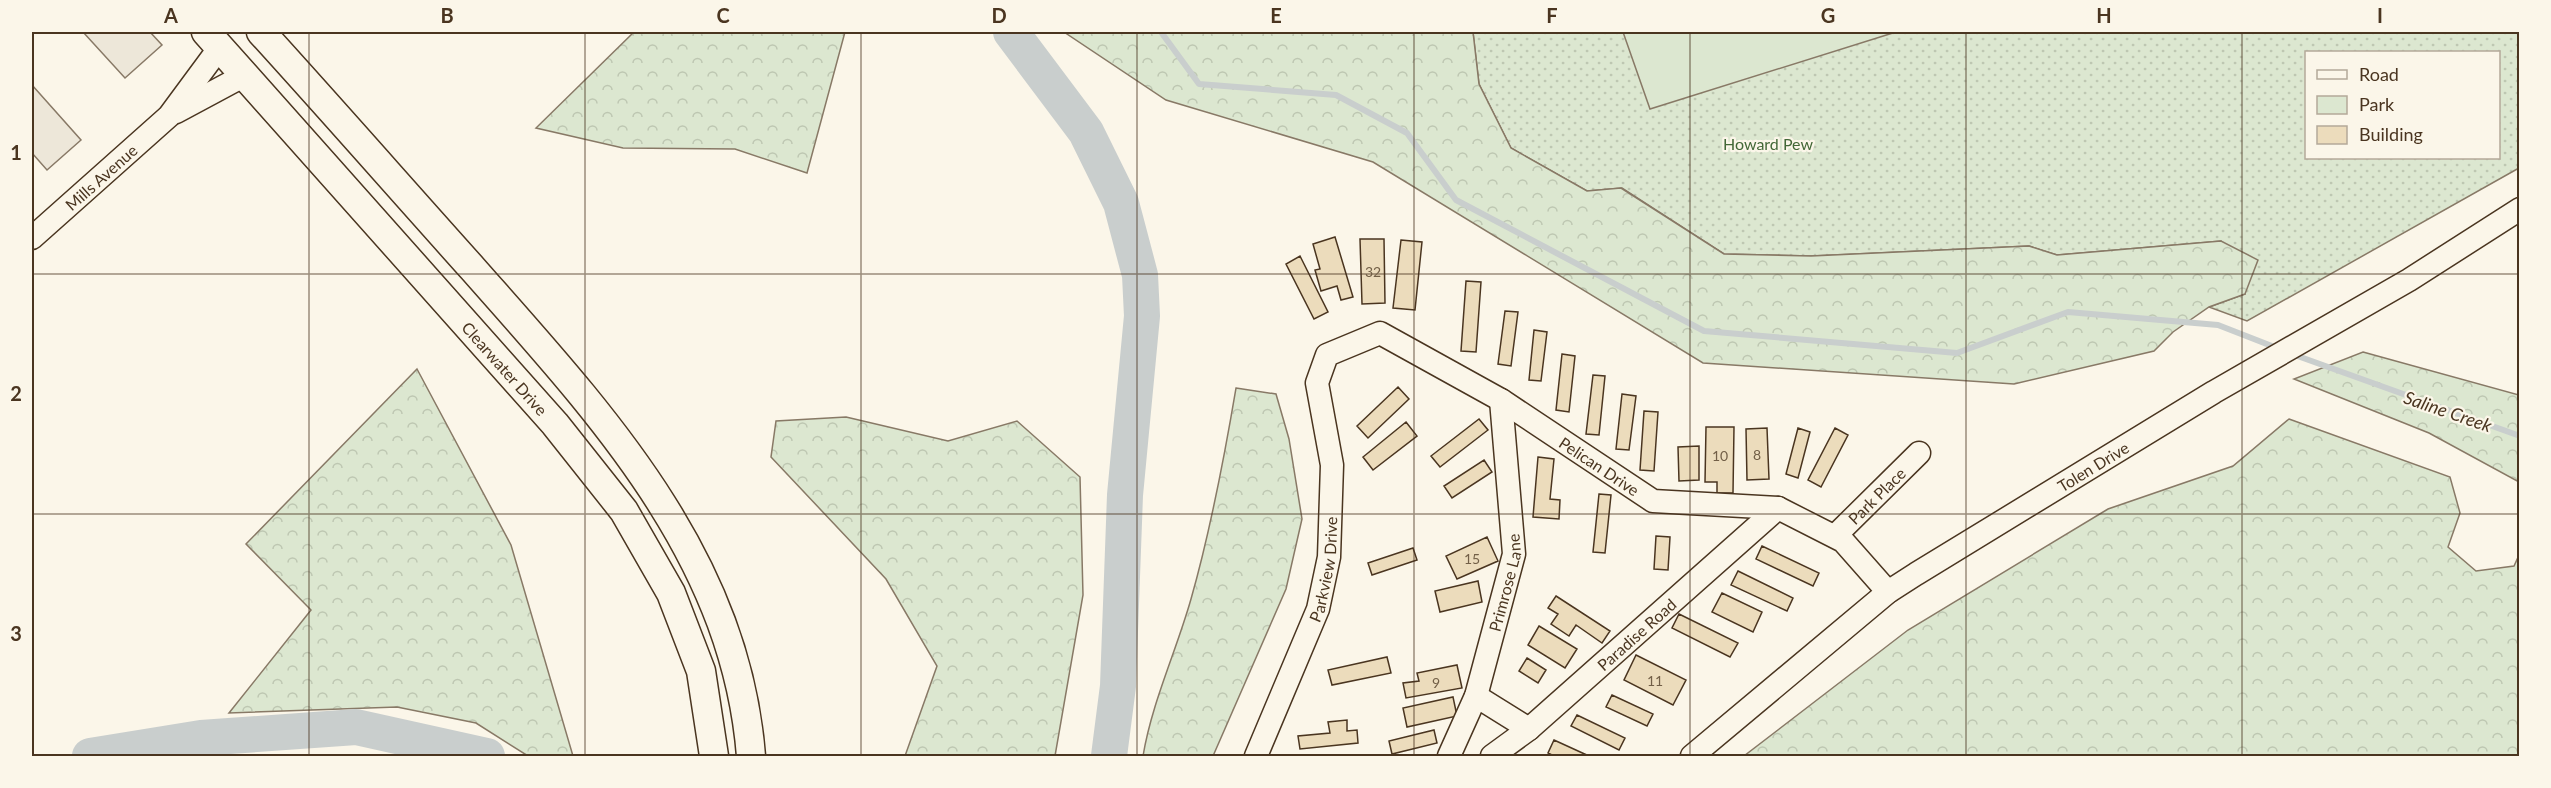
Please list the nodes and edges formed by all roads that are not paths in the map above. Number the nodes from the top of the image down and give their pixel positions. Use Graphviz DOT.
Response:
graph roads {
  1 [pos="222,37"];
  2 [pos="276,37"];
  3 [pos="245,75"];
  4 [pos="169,116"];
  5 [pos="2520,209"];
  6 [pos="32,238"];
  7 [pos="1321,372"];
  8 [pos="1501,400"];
  9 [pos="1920,453"];
  10 [pos="1778,508"];
  11 [pos="1835,536"];
  12 [pos="1888,592"];
  13 [pos="1476,696"];
  14 [pos="1529,729"];
  15 [pos="714,756"];
  16 [pos="750,756"];
  17 [pos="1256,756"];
  18 [pos="1449,756"];
  19 [pos="1492,756"];
  20 [pos="1692,756"];
  1 -- 3 [label="main road, Clearwater Drive"];
  1 -- 4 [label="street, Mills Avenue"];
  2 -- 3 [label="main road"];
  2 -- 16 [label="main road"];
  3 -- 4 [label="street, Mills Avenue"];
  3 -- 15 [label="main road, Clearwater Drive"];
  4 -- 6 [label="street, Mills Avenue"];
  5 -- 12 [label="street, Tolen Drive"];
  7 -- 8 [label="street, Pelican Drive"];
  7 -- 17 [label="street, Parkview Drive"];
  8 -- 10 [label="street, Pelican Drive"];
  8 -- 13 [label="street, Primrose Lane"];
  9 -- 11 [label="street, Park Place"];
  10 -- 11 [label="street, Pelican Drive"];
  10 -- 14 [label="street, Paradise Road"];
  11 -- 12 [label="street, Pelican Drive"];
  12 -- 20 [label="street, Tolen Drive"];
  13 -- 14 [label="street"];
  13 -- 18 [label="street, Primrose Lane"];
  14 -- 19 [label="street, Paradise Road"];
}
